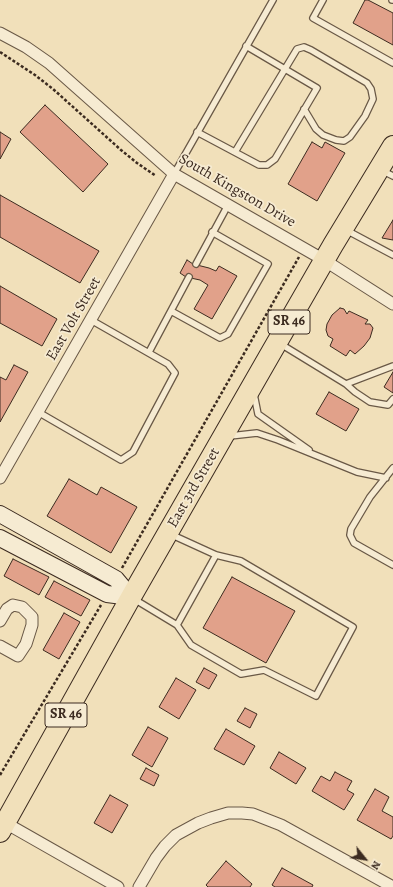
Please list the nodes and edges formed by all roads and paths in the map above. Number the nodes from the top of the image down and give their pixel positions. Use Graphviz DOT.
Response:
graph roads {
  1 [pos="273,0"];
  2 [pos="323,0"];
  3 [pos="0,33"];
  4 [pos="246,46"];
  5 [pos="0,52"];
  6 [pos="393,63"];
  7 [pos="284,69"];
  8 [pos="304,109"];
  9 [pos="197,132"];
  10 [pos="393,146"];
  11 [pos="235,152"];
  12 [pos="386,172"];
  13 [pos="171,178"];
  14 [pos="228,205"];
  15 [pos="343,228"];
  16 [pos="212,232"];
  17 [pos="393,255"];
  18 [pos="324,260"];
  19 [pos="196,264"];
  20 [pos="295,264"];
  21 [pos="189,277"];
  22 [pos="393,304"];
  23 [pos="171,311"];
  24 [pos="91,320"];
  25 [pos="277,342"];
  26 [pos="149,352"];
  27 [pos="393,366"];
  28 [pos="253,384"];
  29 [pos="346,384"];
  30 [pos="393,399"];
  31 [pos="38,412"];
  32 [pos="220,442"];
  33 [pos="316,455"];
  34 [pos="393,468"];
  35 [pos="0,478"];
  36 [pos="386,478"];
  37 [pos="0,514"];
  38 [pos="168,533"];
  39 [pos="0,538"];
  40 [pos="216,555"];
  41 [pos="125,563"];
  42 [pos="393,565"];
  43 [pos="131,597"];
  44 [pos="101,604"];
  45 [pos="0,621"];
  46 [pos="177,625"];
  47 [pos="0,646"];
  48 [pos="0,775"];
  49 [pos="2,825"];
  50 [pos="118,887"];
  51 [pos="139,887"];
  52 [pos="393,887"];
  1 -- 4 [label="lane"];
  2 -- 6 [label="lane"];
  3 -- 13 [label="street, South Kingston Drive"];
  4 -- 7 [label="lane"];
  4 -- 9 [label="lane"];
  5 -- 13 [label="path"];
  7 -- 8 [label="lane"];
  7 -- 8 [label="lane"];
  7 -- 11 [label="lane"];
  8 -- 11 [label="lane"];
  9 -- 11 [label="lane"];
  9 -- 13 [label="lane"];
  10 -- 12 [label="highway, East 3rd Street / SR 46"];
  12 -- 15 [label="highway, East 3rd Street / SR 46"];
  13 -- 14 [label="street, South Kingston Drive"];
  13 -- 24 [label="street, East Volt Street"];
  14 -- 16 [label="lane"];
  14 -- 18 [label="street, South Kingston Drive"];
  15 -- 17 [label="lane"];
  15 -- 18 [label="highway, East 3rd Street / SR 46"];
  16 -- 19 [label="lane"];
  16 -- 23 [label="lane"];
  18 -- 22 [label="street, South Kingston Drive"];
  18 -- 25 [label="highway, East 3rd Street / SR 46"];
  20 -- 41 [label="path"];
  21 -- 23 [label="lane"];
  23 -- 26 [label="lane"];
  24 -- 26 [label="lane"];
  24 -- 31 [label="street, East Volt Street"];
  25 -- 28 [label="highway, East 3rd Street / SR 46"];
  25 -- 29 [label="lane"];
  26 -- 31 [label="lane"];
  27 -- 29 [label="lane"];
  28 -- 32 [label="highway, East 3rd Street / SR 46"];
  28 -- 33 [label="lane"];
  29 -- 30 [label="lane"];
  31 -- 35 [label="street, East Volt Street"];
  32 -- 33 [label="lane"];
  32 -- 38 [label="highway, East 3rd Street / SR 46"];
  33 -- 36 [label="lane"];
  34 -- 36 [label="lane"];
  36 -- 42 [label="lane"];
  37 -- 43 [label="street"];
  38 -- 40 [label="lane"];
  38 -- 43 [label="highway, East 3rd Street / SR 46"];
  39 -- 43 [label="street"];
  40 -- 46 [label="lane"];
  40 -- 46 [label="lane"];
  43 -- 46 [label="lane"];
  43 -- 49 [label="highway, East 3rd Street / SR 46"];
  44 -- 48 [label="path"];
  45 -- 47 [label="street"];
  49 -- 50 [label="street"];
  51 -- 52 [label="street"];
}
